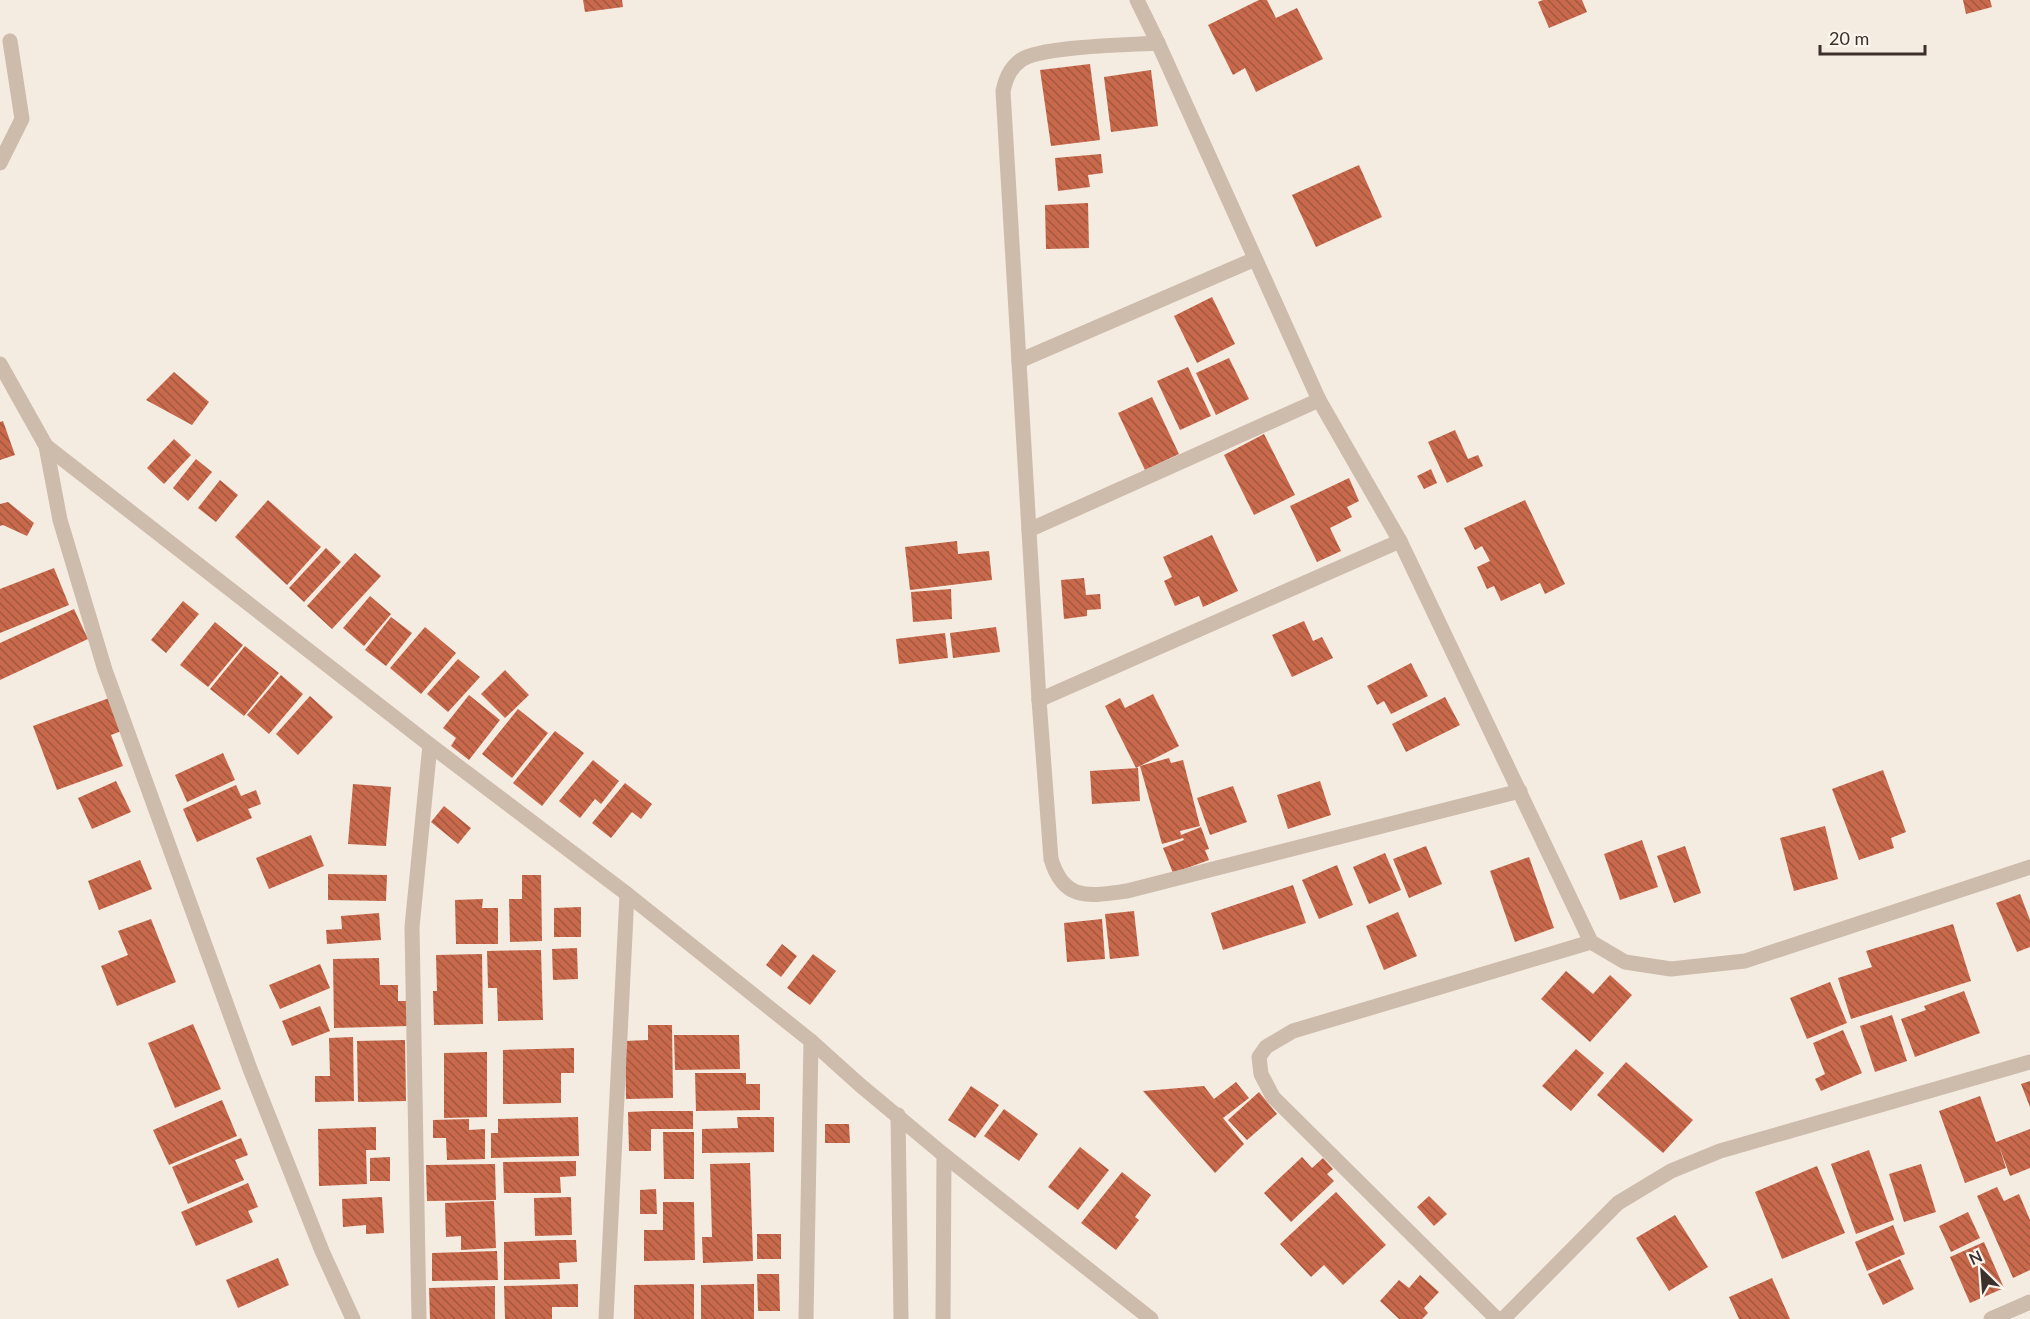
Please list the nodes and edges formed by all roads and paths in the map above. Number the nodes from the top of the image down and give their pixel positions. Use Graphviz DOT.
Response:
graph roads {
  1 [pos="1137,0"];
  2 [pos="10,41"];
  3 [pos="1158,43"];
  4 [pos="0,163"];
  5 [pos="1254,259"];
  6 [pos="1019,361"];
  7 [pos="0,364"];
  8 [pos="1319,400"];
  9 [pos="46,446"];
  10 [pos="1029,531"];
  11 [pos="1400,541"];
  12 [pos="1039,700"];
  13 [pos="430,745"];
  14 [pos="1520,791"];
  15 [pos="2030,867"];
  16 [pos="627,894"];
  17 [pos="1591,942"];
  18 [pos="811,1041"];
  19 [pos="2030,1062"];
  20 [pos="898,1115"];
  21 [pos="944,1155"];
  22 [pos="2030,1302"];
  23 [pos="1148,1318"];
  24 [pos="353,1319"];
  25 [pos="419,1319"];
  26 [pos="606,1319"];
  27 [pos="806,1319"];
  28 [pos="901,1319"];
  29 [pos="943,1319"];
  30 [pos="1497,1319"];
  31 [pos="1503,1319"];
  32 [pos="1991,1319"];
  1 -- 3 [label="street"];
  2 -- 4 [label="street"];
  3 -- 5 [label="street"];
  3 -- 6 [label="street"];
  5 -- 6 [label="street"];
  5 -- 8 [label="street"];
  6 -- 10 [label="street"];
  7 -- 9 [label="street"];
  8 -- 10 [label="street"];
  8 -- 11 [label="street"];
  9 -- 13 [label="street"];
  9 -- 24 [label="street"];
  10 -- 12 [label="street"];
  11 -- 12 [label="street"];
  11 -- 14 [label="street"];
  12 -- 14 [label="street"];
  13 -- 16 [label="street"];
  13 -- 25 [label="street"];
  14 -- 17 [label="street"];
  15 -- 17 [label="street"];
  16 -- 18 [label="street"];
  16 -- 26 [label="street"];
  17 -- 30 [label="street"];
  18 -- 20 [label="street"];
  18 -- 27 [label="street"];
  19 -- 31 [label="street"];
  20 -- 21 [label="street"];
  20 -- 28 [label="street"];
  21 -- 23 [label="street"];
  21 -- 29 [label="street"];
  22 -- 32 [label="street"];
}
